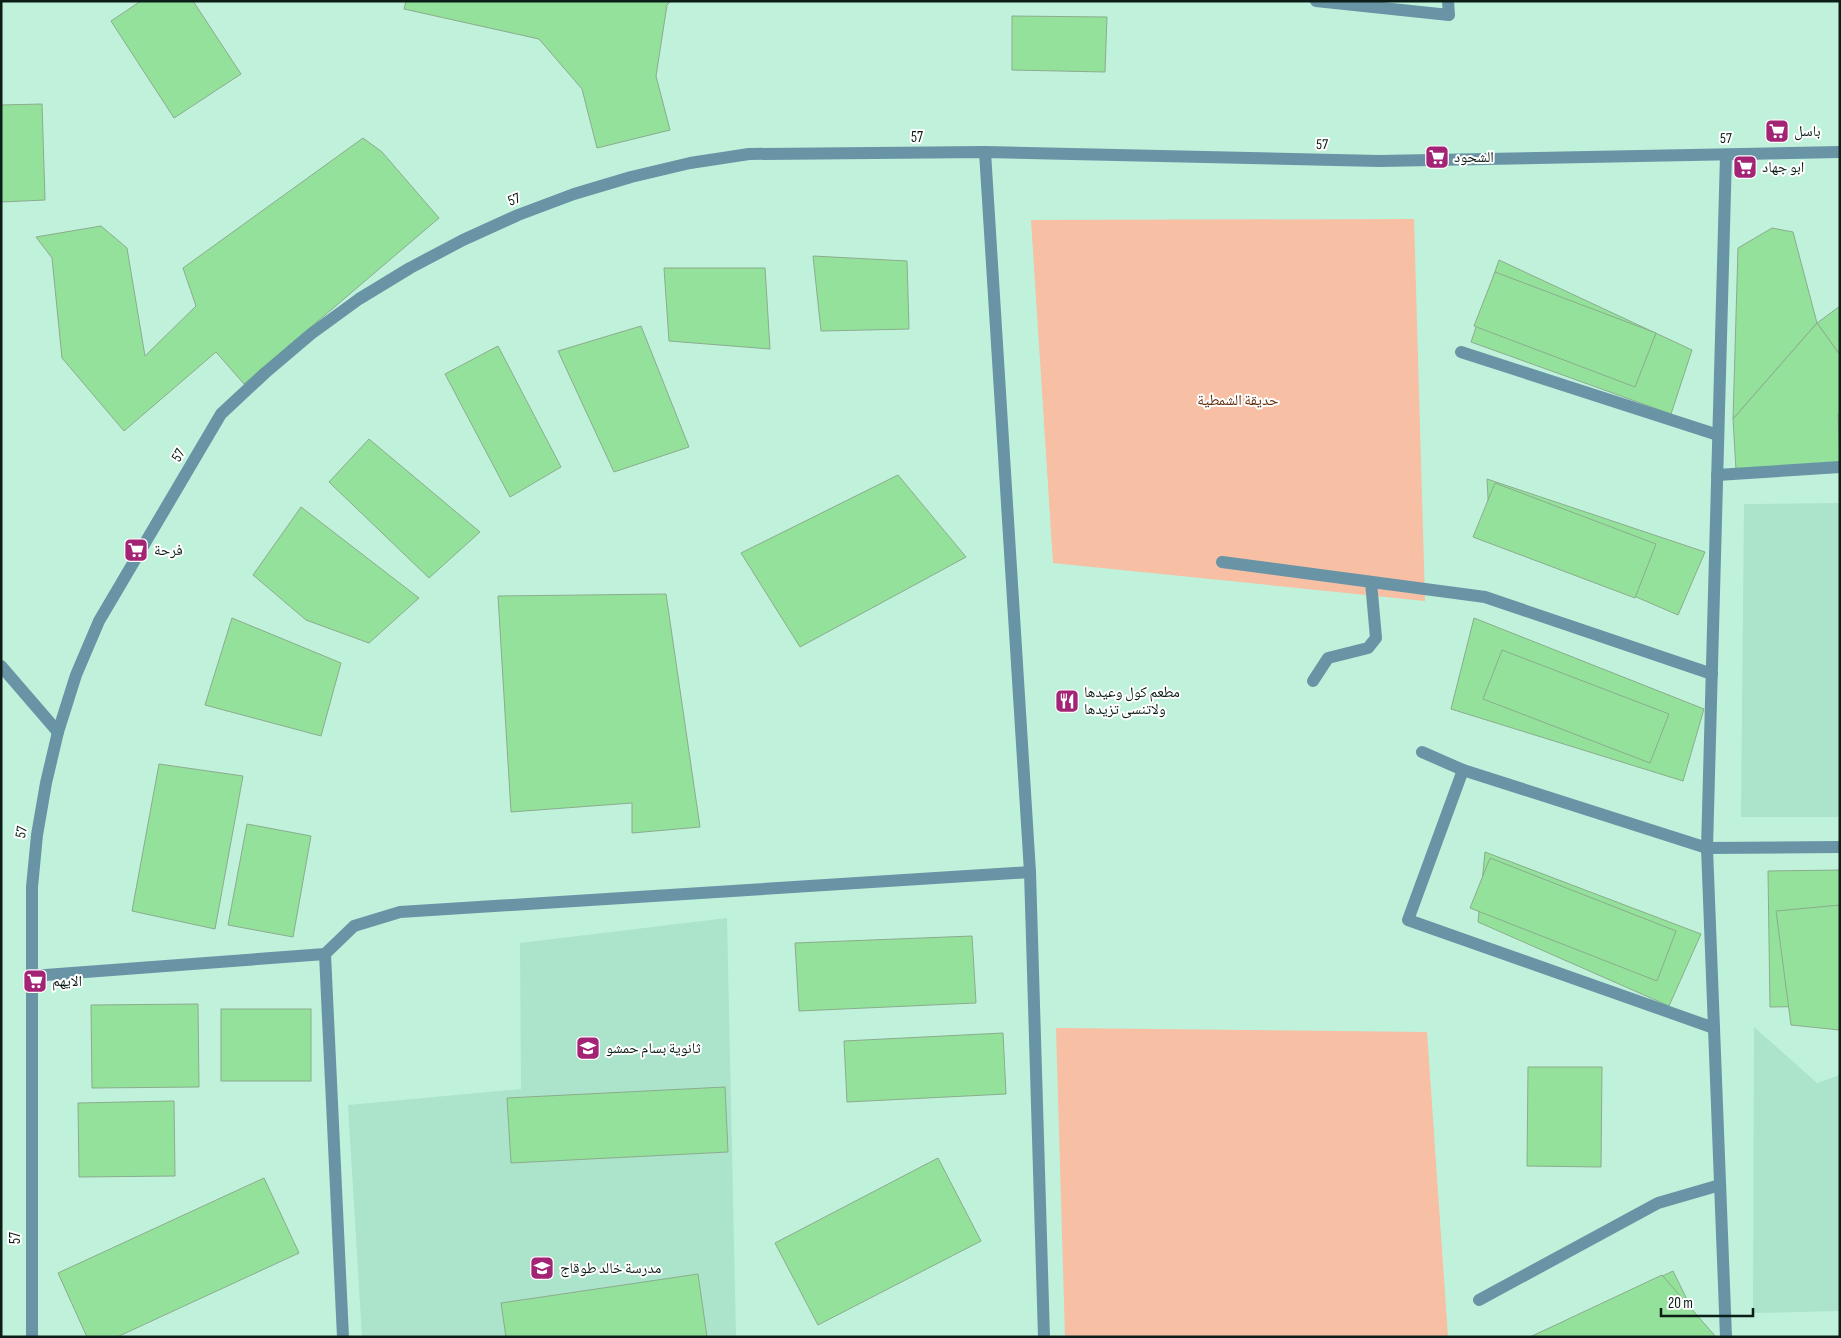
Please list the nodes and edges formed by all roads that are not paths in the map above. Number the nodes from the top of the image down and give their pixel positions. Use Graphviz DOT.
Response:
graph roads {
  1 [pos="1316,1"];
  2 [pos="1448,1"];
  3 [pos="985,152"];
  4 [pos="1840,152"];
  5 [pos="1726,154"];
  6 [pos="1461,352"];
  7 [pos="1718,435"];
  8 [pos="1840,467"];
  9 [pos="1717,474"];
  10 [pos="1222,562"];
  11 [pos="1370,582"];
  12 [pos="1,666"];
  13 [pos="1712,674"];
  14 [pos="1313,681"];
  15 [pos="58,732"];
  16 [pos="1422,752"];
  17 [pos="1463,770"];
  18 [pos="1840,847"];
  19 [pos="1707,848"];
  20 [pos="1030,872"];
  21 [pos="325,954"];
  22 [pos="32,976"];
  23 [pos="1714,1028"];
  24 [pos="1720,1185"];
  25 [pos="1479,1300"];
  26 [pos="32,1337"];
  27 [pos="343,1337"];
  28 [pos="1044,1337"];
  29 [pos="1726,1337"];
  1 -- 2 [label="street"];
  3 -- 5 [label="street, 57"];
  3 -- 15 [label="street, 57"];
  3 -- 20 [label="street"];
  4 -- 5 [label="street, 57"];
  5 -- 7 [label="street"];
  6 -- 7 [label="street"];
  7 -- 9 [label="street"];
  8 -- 9 [label="street"];
  9 -- 13 [label="street"];
  10 -- 11 [label="street"];
  11 -- 13 [label="street"];
  11 -- 14 [label="street"];
  12 -- 15 [label="street"];
  13 -- 19 [label="street"];
  15 -- 22 [label="street, 57"];
  16 -- 17 [label="street"];
  17 -- 19 [label="street"];
  17 -- 23 [label="street"];
  18 -- 19 [label="street"];
  19 -- 23 [label="street"];
  20 -- 21 [label="street"];
  20 -- 28 [label="street"];
  21 -- 22 [label="street"];
  21 -- 27 [label="street"];
  22 -- 26 [label="street, 57"];
  23 -- 24 [label="street"];
  24 -- 25 [label="street"];
  24 -- 29 [label="street"];
}
